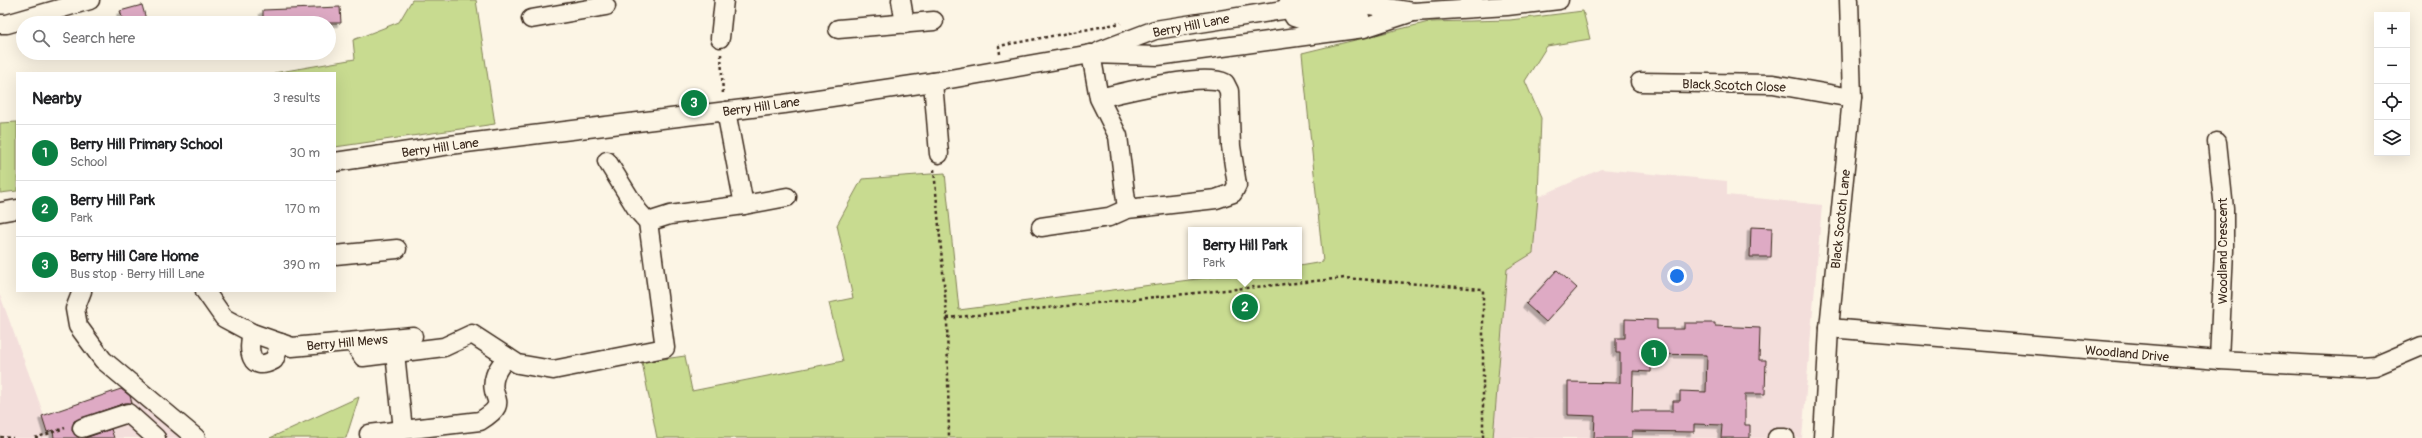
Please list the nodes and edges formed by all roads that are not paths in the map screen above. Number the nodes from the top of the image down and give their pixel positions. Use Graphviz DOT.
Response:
graph roads {
  1 [pos="724,0"];
  2 [pos="901,0"];
  3 [pos="1559,0"];
  4 [pos="1849,0"];
  5 [pos="81,1"];
  6 [pos="1507,3"];
  7 [pos="1288,4"];
  8 [pos="568,6"];
  9 [pos="606,6"];
  10 [pos="33,16"];
  11 [pos="1311,16"];
  12 [pos="531,19"];
  13 [pos="16,21"];
  14 [pos="934,21"];
  15 [pos="0,24"];
  16 [pos="905,24"];
  17 [pos="838,29"];
  18 [pos="720,38"];
  19 [pos="1091,54"];
  20 [pos="933,82"];
  21 [pos="1640,82"];
  22 [pos="1099,98"];
  23 [pos="1852,98"];
  24 [pos="726,111"];
  25 [pos="2217,142"];
  26 [pos="937,157"];
  27 [pos="607,161"];
  28 [pos="336,162"];
  29 [pos="787,197"];
  30 [pos="744,205"];
  31 [pos="16,209"];
  32 [pos="1127,209"];
  33 [pos="0,212"];
  34 [pos="648,222"];
  35 [pos="1041,226"];
  36 [pos="397,249"];
  37 [pos="336,255"];
  38 [pos="82,292"];
  39 [pos="206,292"];
  40 [pos="1829,328"];
  41 [pos="252,333"];
  42 [pos="413,336"];
  43 [pos="353,342"];
  44 [pos="281,343"];
  45 [pos="2422,346"];
  46 [pos="395,353"];
  47 [pos="507,357"];
  48 [pos="2219,360"];
  49 [pos="149,398"];
  50 [pos="132,416"];
  51 [pos="82,428"];
  52 [pos="403,430"];
  53 [pos="370,434"];
  54 [pos="156,438"];
  55 [pos="196,438"];
  56 [pos="1777,438"];
  57 [pos="1785,438"];
  58 [pos="1823,438"];
  1 -- 18 [label="street"];
  2 -- 16 [label="street"];
  3 -- 6 [label="street"];
  4 -- 23 [label="street, Black Scotch Lane"];
  5 -- 10 [label="street"];
  6 -- 11 [label="street"];
  7 -- 11 [label="street, Berry Hill Lane"];
  7 -- 19 [label="street, Berry Hill Lane"];
  8 -- 9 [label="street"];
  8 -- 12 [label="street"];
  11 -- 19 [label="street, Berry Hill Lane"];
  13 -- 15 [label="street"];
  14 -- 16 [label="street"];
  16 -- 17 [label="street"];
  19 -- 20 [label="street, Berry Hill Lane"];
  19 -- 22 [label="street"];
  20 -- 24 [label="street, Berry Hill Lane"];
  20 -- 26 [label="street"];
  21 -- 23 [label="street, Black Scotch Close"];
  22 -- 32 [label="street"];
  22 -- 32 [label="street"];
  23 -- 40 [label="street, Black Scotch Lane"];
  24 -- 28 [label="street, Berry Hill Lane"];
  24 -- 30 [label="street"];
  25 -- 48 [label="street, Woodland Crescent"];
  27 -- 34 [label="street"];
  29 -- 30 [label="street"];
  30 -- 34 [label="street"];
  31 -- 33 [label="street"];
  32 -- 35 [label="street"];
  34 -- 47 [label="street"];
  36 -- 37 [label="street"];
  38 -- 49 [label="street"];
  39 -- 41 [label="street, Berry Hill Mews"];
  40 -- 48 [label="street, Woodland Drive"];
  40 -- 58 [label="street, Black Scotch Lane"];
  41 -- 44 [label="street, Berry Hill Mews"];
  41 -- 44 [label="street"];
  42 -- 43 [label="street, Berry Hill Mews"];
  43 -- 44 [label="street, Berry Hill Mews"];
  43 -- 46 [label="street"];
  45 -- 48 [label="street, Woodland Drive"];
  46 -- 47 [label="street"];
  46 -- 52 [label="street"];
  47 -- 52 [label="street"];
  49 -- 50 [label="street"];
  49 -- 55 [label="street"];
  50 -- 51 [label="street"];
  50 -- 54 [label="street"];
  52 -- 53 [label="street"];
  56 -- 57 [label="street"];
}
